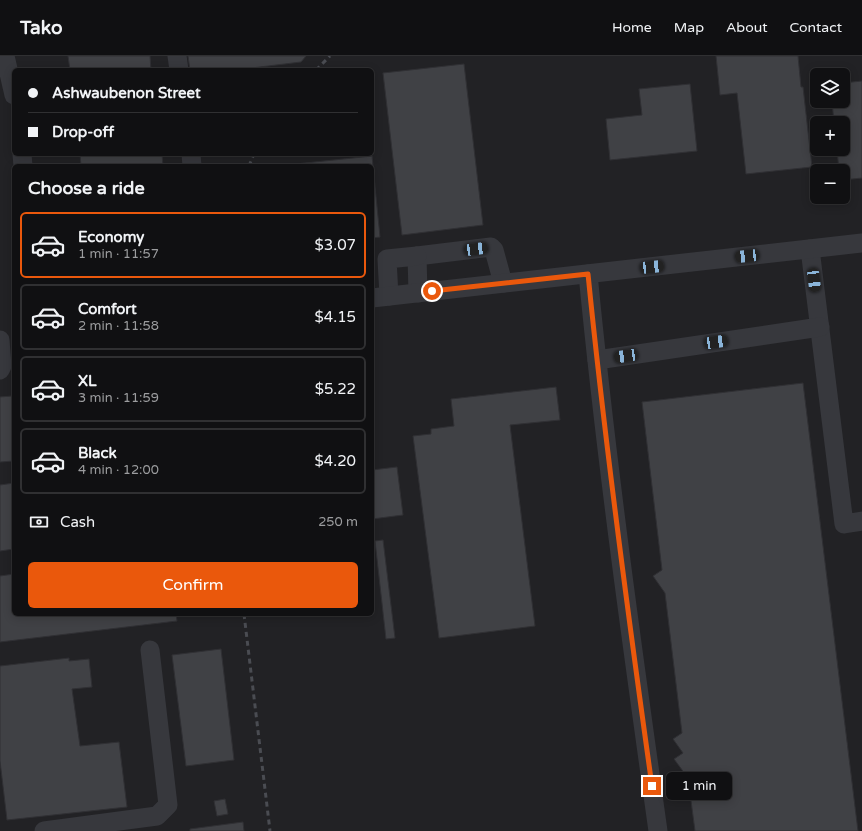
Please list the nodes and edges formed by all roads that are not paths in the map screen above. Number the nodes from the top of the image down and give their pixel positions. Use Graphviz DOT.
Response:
graph roads {
  1 [pos="5,56"];
  2 [pos="177,56"];
  3 [pos="179,68"];
  4 [pos="12,86"];
  5 [pos="862,243"];
  6 [pos="810,249"];
  7 [pos="417,256"];
  8 [pos="380,260"];
  9 [pos="588,274"];
  10 [pos="503,283"];
  11 [pos="418,293"];
  12 [pos="381,297"];
  13 [pos="820,327"];
  14 [pos="12,338"];
  15 [pos="0,340"];
  16 [pos="597,360"];
  17 [pos="0,370"];
  18 [pos="862,521"];
  19 [pos="150,650"];
  20 [pos="44,831"];
  21 [pos="658,831"];
  1 -- 4 [label="street"];
  2 -- 3 [label="street"];
  5 -- 6 [label="street"];
  6 -- 9 [label="street"];
  6 -- 13 [label="street"];
  7 -- 8 [label="street"];
  7 -- 10 [label="street"];
  7 -- 11 [label="street"];
  8 -- 12 [label="street"];
  9 -- 10 [label="street"];
  9 -- 16 [label="street"];
  10 -- 11 [label="street"];
  11 -- 12 [label="street"];
  13 -- 16 [label="street"];
  13 -- 18 [label="street"];
  14 -- 15 [label="street"];
  15 -- 17 [label="street"];
  16 -- 21 [label="street"];
  19 -- 20 [label="street"];
}
